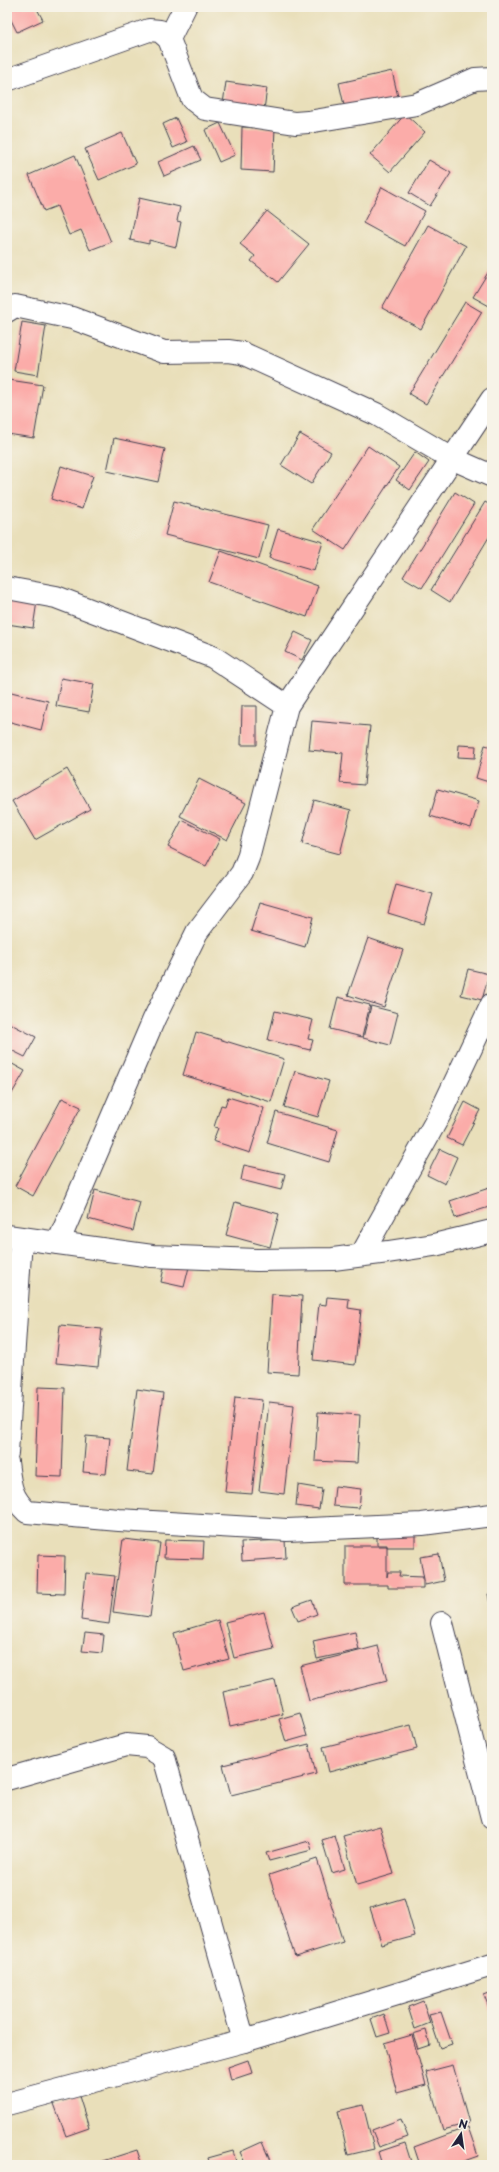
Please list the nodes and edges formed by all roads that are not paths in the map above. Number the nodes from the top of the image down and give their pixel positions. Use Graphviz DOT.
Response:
graph roads {
  1 [pos="185,7"];
  2 [pos="169,39"];
  3 [pos="492,78"];
  4 [pos="7,80"];
  5 [pos="7,310"];
  6 [pos="492,399"];
  7 [pos="451,458"];
  8 [pos="492,476"];
  9 [pos="7,588"];
  10 [pos="287,706"];
  11 [pos="492,1004"];
  12 [pos="492,1231"];
  13 [pos="14,1237"];
  14 [pos="58,1243"];
  15 [pos="362,1254"];
  16 [pos="7,1453"];
  17 [pos="7,1462"];
  18 [pos="492,1515"];
  19 [pos="442,1623"];
  20 [pos="7,1779"];
  21 [pos="492,1818"];
  22 [pos="492,1965"];
  23 [pos="244,2041"];
  24 [pos="7,2104"];
  1 -- 2 [label="street"];
  2 -- 3 [label="street"];
  2 -- 4 [label="street"];
  5 -- 7 [label="street"];
  6 -- 7 [label="street"];
  7 -- 8 [label="street"];
  7 -- 10 [label="street"];
  9 -- 10 [label="street"];
  10 -- 14 [label="street"];
  11 -- 15 [label="street"];
  12 -- 15 [label="street"];
  13 -- 14 [label="street"];
  13 -- 16 [label="street"];
  14 -- 15 [label="street"];
  17 -- 18 [label="street"];
  19 -- 21 [label="street"];
  20 -- 23 [label="street"];
  22 -- 23 [label="street"];
  23 -- 24 [label="street"];
}
